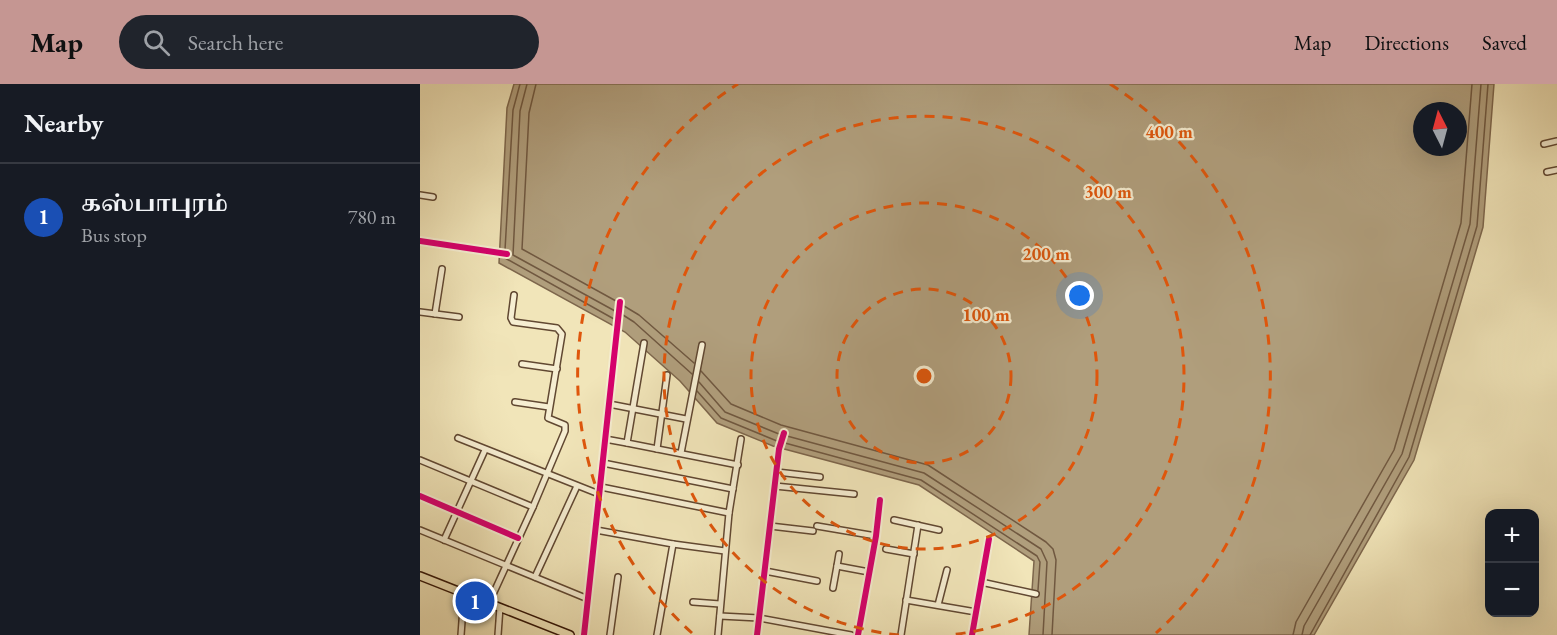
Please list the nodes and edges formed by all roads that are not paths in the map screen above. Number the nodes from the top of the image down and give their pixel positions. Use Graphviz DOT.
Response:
graph roads {
  1 [pos="1557,141"];
  2 [pos="1544,144"];
  3 [pos="1557,170"];
  4 [pos="1547,172"];
  5 [pos="420,195"];
  6 [pos="433,197"];
  7 [pos="420,241"];
  8 [pos="507,254"];
  9 [pos="442,269"];
  10 [pos="514,295"];
  11 [pos="620,302"];
  12 [pos="420,312"];
  13 [pos="435,314"];
  14 [pos="459,317"];
  15 [pos="644,343"];
  16 [pos="702,345"];
  17 [pos="522,364"];
  18 [pos="557,369"];
  19 [pos="667,375"];
  20 [pos="515,402"];
  21 [pos="609,404"];
  22 [pos="549,407"];
  23 [pos="633,410"];
  24 [pos="662,415"];
  25 [pos="686,419"];
  26 [pos="784,433"];
  27 [pos="458,438"];
  28 [pos="605,439"];
  29 [pos="741,439"];
  30 [pos="627,443"];
  31 [pos="657,449"];
  32 [pos="485,450"];
  33 [pos="681,453"];
  34 [pos="420,460"];
  35 [pos="603,463"];
  36 [pos="738,465"];
  37 [pos="777,472"];
  38 [pos="548,475"];
  39 [pos="820,477"];
  40 [pos="471,481"];
  41 [pos="577,486"];
  42 [pos="775,486"];
  43 [pos="601,487"];
  44 [pos="733,489"];
  45 [pos="600,494"];
  46 [pos="855,495"];
  47 [pos="420,496"];
  48 [pos="880,500"];
  49 [pos="533,507"];
  50 [pos="457,512"];
  51 [pos="729,513"];
  52 [pos="894,520"];
  53 [pos="918,525"];
  54 [pos="770,526"];
  55 [pos="420,530"];
  56 [pos="596,530"];
  57 [pos="939,530"];
  58 [pos="876,536"];
  59 [pos="518,538"];
  60 [pos="989,539"];
  61 [pos="444,540"];
  62 [pos="674,544"];
  63 [pos="886,549"];
  64 [pos="725,551"];
  65 [pos="839,554"];
  66 [pos="914,554"];
  67 [pos="837,566"];
  68 [pos="506,567"];
  69 [pos="947,570"];
  70 [pos="765,571"];
  71 [pos="870,572"];
  72 [pos="420,576"];
  73 [pos="535,577"];
  74 [pos="618,577"];
  75 [pos="817,581"];
  76 [pos="981,582"];
  77 [pos="833,588"];
  78 [pos="464,594"];
  79 [pos="1036,594"];
  80 [pos="588,599"];
  81 [pos="906,600"];
  82 [pos="693,602"];
  83 [pos="489,603"];
  84 [pos="720,604"];
  85 [pos="938,605"];
  86 [pos="500,607"];
  87 [pos="976,612"];
  88 [pos="720,616"];
  89 [pos="759,618"];
  90 [pos="805,627"];
  91 [pos="842,634"];
  92 [pos="461,635"];
  93 [pos="498,635"];
  94 [pos="570,635"];
  95 [pos="584,635"];
  96 [pos="610,635"];
  97 [pos="657,635"];
  98 [pos="718,635"];
  99 [pos="757,635"];
  100 [pos="804,635"];
  101 [pos="851,635"];
  102 [pos="858,635"];
  103 [pos="901,635"];
  104 [pos="972,635"];
  1 -- 2 [label="street"];
  3 -- 4 [label="street"];
  5 -- 6 [label="street"];
  7 -- 8 [label="street"];
  9 -- 13 [label="street"];
  10 -- 18 [label="street"];
  11 -- 21 [label="street"];
  12 -- 13 [label="street"];
  13 -- 14 [label="street"];
  15 -- 23 [label="street"];
  16 -- 25 [label="street"];
  17 -- 18 [label="street"];
  18 -- 22 [label="street"];
  19 -- 24 [label="street"];
  20 -- 22 [label="street"];
  21 -- 23 [label="street"];
  21 -- 28 [label="street"];
  22 -- 38 [label="street"];
  23 -- 24 [label="street"];
  23 -- 30 [label="street"];
  24 -- 25 [label="street"];
  24 -- 31 [label="street"];
  25 -- 33 [label="street"];
  26 -- 37 [label="street"];
  27 -- 32 [label="street"];
  28 -- 30 [label="street"];
  28 -- 35 [label="street"];
  29 -- 36 [label="street"];
  30 -- 31 [label="street"];
  31 -- 33 [label="street"];
  32 -- 38 [label="street"];
  32 -- 40 [label="street"];
  33 -- 36 [label="street"];
  34 -- 40 [label="street"];
  35 -- 43 [label="street"];
  35 -- 44 [label="street"];
  36 -- 44 [label="street"];
  37 -- 39 [label="street"];
  37 -- 42 [label="street"];
  38 -- 41 [label="street"];
  38 -- 49 [label="street"];
  40 -- 49 [label="street"];
  40 -- 50 [label="street"];
  41 -- 45 [label="street"];
  41 -- 73 [label="street"];
  42 -- 46 [label="street"];
  42 -- 54 [label="street"];
  43 -- 45 [label="street"];
  43 -- 51 [label="street"];
  44 -- 51 [label="street"];
  45 -- 56 [label="street"];
  47 -- 50 [label="street"];
  48 -- 58 [label="street"];
  49 -- 59 [label="street"];
  50 -- 59 [label="street"];
  50 -- 61 [label="street"];
  51 -- 64 [label="street"];
  52 -- 53 [label="street"];
  53 -- 57 [label="street"];
  53 -- 66 [label="street"];
  54 -- 58 [label="street"];
  54 -- 70 [label="street"];
  55 -- 61 [label="street"];
  56 -- 62 [label="street"];
  56 -- 80 [label="street"];
  58 -- 71 [label="street"];
  59 -- 68 [label="street"];
  60 -- 76 [label="street"];
  61 -- 68 [label="street"];
  62 -- 64 [label="street"];
  62 -- 97 [label="street"];
  63 -- 66 [label="street"];
  64 -- 84 [label="street"];
  65 -- 67 [label="street"];
  66 -- 81 [label="street"];
  67 -- 71 [label="street"];
  67 -- 77 [label="street"];
  68 -- 73 [label="street"];
  68 -- 83 [label="street"];
  69 -- 85 [label="street"];
  70 -- 75 [label="street"];
  70 -- 89 [label="street"];
  71 -- 102 [label="street"];
  72 -- 78 [label="main road"];
  73 -- 80 [label="street"];
  74 -- 96 [label="street"];
  76 -- 79 [label="street"];
  76 -- 87 [label="street"];
  78 -- 83 [label="main road"];
  78 -- 92 [label="street"];
  80 -- 95 [label="street"];
  81 -- 85 [label="street"];
  81 -- 103 [label="street"];
  82 -- 84 [label="street"];
  83 -- 86 [label="main road"];
  84 -- 88 [label="street"];
  85 -- 87 [label="street"];
  86 -- 93 [label="street"];
  86 -- 94 [label="main road"];
  87 -- 104 [label="street"];
  88 -- 89 [label="street"];
  88 -- 98 [label="street"];
  89 -- 90 [label="street"];
  89 -- 99 [label="street"];
  90 -- 91 [label="street"];
  90 -- 100 [label="street"];
  91 -- 101 [label="street"];
}
